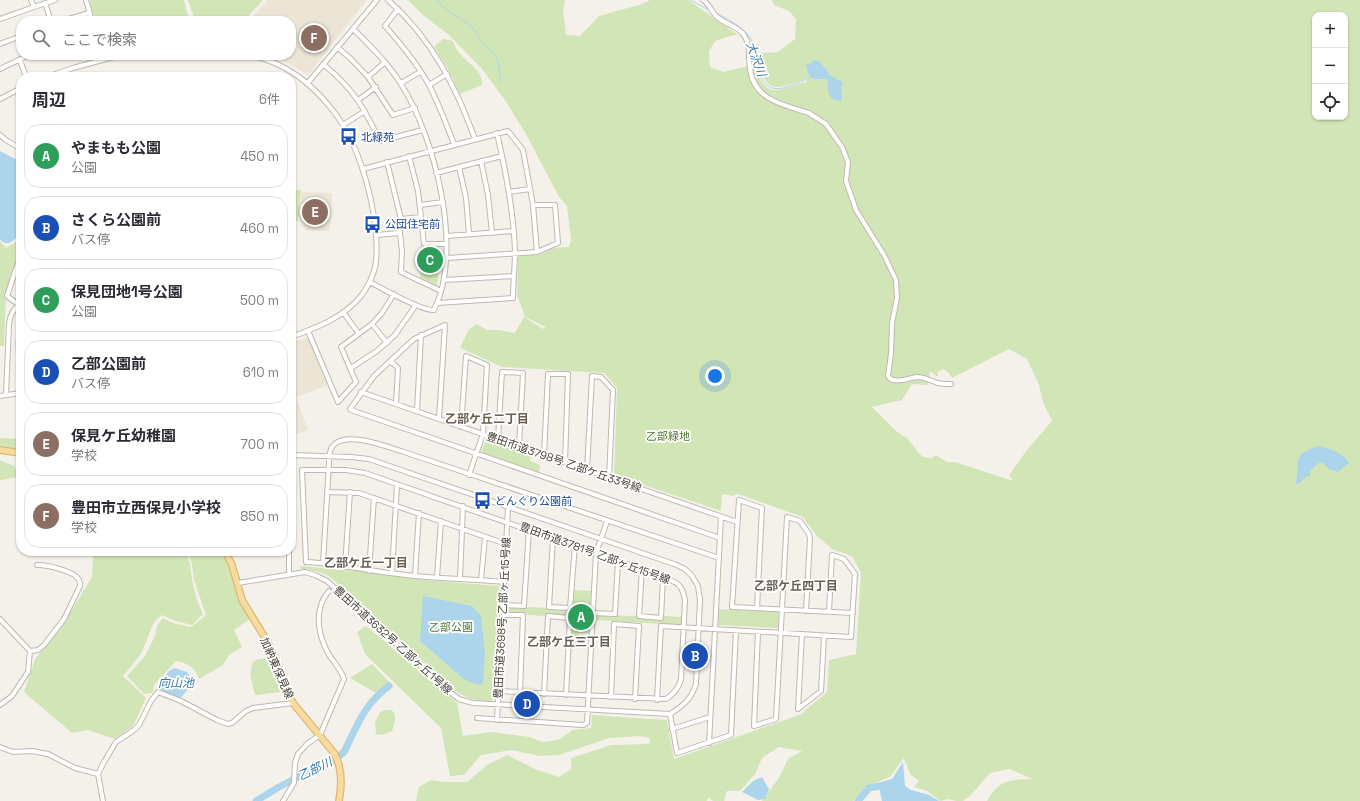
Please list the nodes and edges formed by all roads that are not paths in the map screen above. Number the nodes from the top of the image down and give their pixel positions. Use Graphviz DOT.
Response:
graph roads {
  1 [pos="31,0"];
  2 [pos="55,0"];
  3 [pos="86,0"];
  4 [pos="376,0"];
  5 [pos="388,0"];
  6 [pos="702,0"];
  7 [pos="45,3"];
  8 [pos="34,6"];
  9 [pos="398,9"];
  10 [pos="89,13"];
  11 [pos="49,16"];
  12 [pos="79,16"];
  13 [pos="90,16"];
  14 [pos="0,19"];
  15 [pos="353,29"];
  16 [pos="16,38"];
  17 [pos="0,44"];
  18 [pos="337,47"];
  19 [pos="20,60"];
  20 [pos="94,60"];
  21 [pos="267,60"];
  22 [pos="385,62"];
  23 [pos="323,64"];
  24 [pos="0,69"];
  25 [pos="24,72"];
  26 [pos="61,72"];
  27 [pos="290,72"];
  28 [pos="420,72"];
  29 [pos="447,74"];
  30 [pos="296,76"];
  31 [pos="368,77"];
  32 [pos="401,83"];
  33 [pos="307,84"];
  34 [pos="429,84"];
  35 [pos="376,87"];
  36 [pos="16,91"];
  37 [pos="0,99"];
  38 [pos="358,100"];
  39 [pos="415,108"];
  40 [pos="365,111"];
  41 [pos="343,125"];
  42 [pos="423,130"];
  43 [pos="497,133"];
  44 [pos="0,135"];
  45 [pos="475,139"];
  46 [pos="454,144"];
  47 [pos="16,146"];
  48 [pos="431,151"];
  49 [pos="409,156"];
  50 [pos="502,156"];
  51 [pos="481,161"];
  52 [pos="387,162"];
  53 [pos="459,167"];
  54 [pos="362,169"];
  55 [pos="436,172"];
  56 [pos="530,189"];
  57 [pos="509,192"];
  58 [pos="443,202"];
  59 [pos="420,205"];
  60 [pos="533,205"];
  61 [pos="421,217"];
  62 [pos="401,219"];
  63 [pos="514,231"];
  64 [pos="492,232"];
  65 [pos="400,233"];
  66 [pos="469,234"];
  67 [pos="376,235"];
  68 [pos="447,236"];
  69 [pos="446,244"];
  70 [pos="537,252"];
  71 [pos="515,254"];
  72 [pos="447,258"];
  73 [pos="16,269"];
  74 [pos="514,276"];
  75 [pos="444,280"];
  76 [pos="370,282"];
  77 [pos="441,291"];
  78 [pos="394,294"];
  79 [pos="16,302"];
  80 [pos="437,303"];
  81 [pos="416,305"];
  82 [pos="16,307"];
  83 [pos="343,312"];
  84 [pos="372,324"];
  85 [pos="308,331"];
  86 [pos="359,334"];
  87 [pos="296,335"];
  88 [pos="421,335"];
  89 [pos="386,343"];
  90 [pos="390,361"];
  91 [pos="351,368"];
  92 [pos="951,384"];
  93 [pos="361,392"];
  94 [pos="16,394"];
  95 [pos="6,395"];
  96 [pos="0,396"];
  97 [pos="396,404"];
  98 [pos="417,411"];
  99 [pos="439,419"];
  100 [pos="461,427"];
  101 [pos="482,434"];
  102 [pos="498,439"];
  103 [pos="519,447"];
  104 [pos="0,450"];
  105 [pos="16,452"];
  106 [pos="476,453"];
  107 [pos="544,455"];
  108 [pos="296,456"];
  109 [pos="329,456"];
  110 [pos="565,462"];
  111 [pos="587,470"];
  112 [pos="328,471"];
  113 [pos="469,475"];
  114 [pos="609,478"];
  115 [pos="397,484"];
  116 [pos="327,492"];
  117 [pos="350,492"];
  118 [pos="374,498"];
  119 [pos="396,505"];
  120 [pos="463,506"];
  121 [pos="508,507"];
  122 [pos="418,513"];
  123 [pos="721,517"];
  124 [pos="441,521"];
  125 [pos="607,521"];
  126 [pos="507,522"];
  127 [pos="737,522"];
  128 [pos="462,528"];
  129 [pos="528,529"];
  130 [pos="485,536"];
  131 [pos="553,538"];
  132 [pos="720,538"];
  133 [pos="601,539"];
  134 [pos="506,544"];
  135 [pos="575,545"];
  136 [pos="596,553"];
  137 [pos="227,556"];
  138 [pos="289,556"];
  139 [pos="719,558"];
  140 [pos="618,561"];
  141 [pos="323,563"];
  142 [pos="37,565"];
  143 [pos="345,567"];
  144 [pos="642,569"];
  145 [pos="369,571"];
  146 [pos="392,573"];
  147 [pos="289,574"];
  148 [pos="415,576"];
  149 [pos="437,577"];
  150 [pos="663,577"];
  151 [pos="460,578"];
  152 [pos="481,580"];
  153 [pos="504,582"];
  154 [pos="238,583"];
  155 [pos="329,591"];
  156 [pos="502,605"];
  157 [pos="757,608"];
  158 [pos="781,609"];
  159 [pos="806,611"];
  160 [pos="829,612"];
  161 [pos="593,613"];
  162 [pos="853,613"];
  163 [pos="502,615"];
  164 [pos="0,619"];
  165 [pos="699,625"];
  166 [pos="684,627"];
  167 [pos="714,629"];
  168 [pos="736,630"];
  169 [pos="758,632"];
  170 [pos="780,633"];
  171 [pos="802,634"];
  172 [pos="824,636"];
  173 [pos="30,651"];
  174 [pos="498,691"];
  175 [pos="520,692"];
  176 [pos="544,694"];
  177 [pos="566,695"];
  178 [pos="589,696"];
  179 [pos="611,697"];
  180 [pos="635,699"];
  181 [pos="657,700"];
  182 [pos="293,703"];
  183 [pos="0,705"];
  184 [pos="497,705"];
  185 [pos="588,710"];
  186 [pos="670,714"];
  187 [pos="710,717"];
  188 [pos="477,718"];
  189 [pos="496,720"];
  190 [pos="672,729"];
  191 [pos="320,735"];
  192 [pos="709,743"];
  193 [pos="0,747"];
  194 [pos="98,774"];
  195 [pos="103,801"];
  196 [pos="283,801"];
  197 [pos="339,801"];
  1 -- 8 [label="street"];
  2 -- 7 [label="street"];
  3 -- 10 [label="street"];
  4 -- 15 [label="street"];
  5 -- 9 [label="street"];
  6 -- 92 [label="street"];
  7 -- 8 [label="street"];
  7 -- 11 [label="street"];
  8 -- 14 [label="street"];
  9 -- 28 [label="street"];
  9 -- 29 [label="street"];
  10 -- 12 [label="street"];
  10 -- 13 [label="street"];
  15 -- 18 [label="street"];
  15 -- 22 [label="street"];
  16 -- 17 [label="street"];
  18 -- 23 [label="street"];
  18 -- 31 [label="street"];
  19 -- 24 [label="street"];
  19 -- 25 [label="street"];
  20 -- 26 [label="street"];
  21 -- 27 [label="street"];
  22 -- 31 [label="street"];
  22 -- 32 [label="street"];
  23 -- 33 [label="street"];
  23 -- 38 [label="street"];
  28 -- 32 [label="street"];
  28 -- 34 [label="street"];
  29 -- 34 [label="street"];
  29 -- 45 [label="street"];
  30 -- 33 [label="street"];
  31 -- 35 [label="street"];
  32 -- 39 [label="street"];
  33 -- 41 [label="street"];
  34 -- 46 [label="street"];
  35 -- 38 [label="street"];
  35 -- 39 [label="street"];
  36 -- 37 [label="street"];
  38 -- 40 [label="street"];
  39 -- 42 [label="street"];
  40 -- 41 [label="street"];
  40 -- 42 [label="street"];
  41 -- 54 [label="street"];
  42 -- 48 [label="street"];
  43 -- 45 [label="street"];
  43 -- 50 [label="street"];
  43 -- 56 [label="street"];
  44 -- 47 [label="street"];
  45 -- 46 [label="street"];
  46 -- 48 [label="street"];
  48 -- 49 [label="street"];
  48 -- 55 [label="street"];
  49 -- 52 [label="street"];
  49 -- 59 [label="street"];
  50 -- 51 [label="street"];
  50 -- 57 [label="street"];
  51 -- 53 [label="street"];
  51 -- 64 [label="street"];
  52 -- 54 [label="street"];
  52 -- 62 [label="street"];
  53 -- 55 [label="street"];
  53 -- 66 [label="street"];
  54 -- 67 [label="street"];
  55 -- 58 [label="street"];
  56 -- 57 [label="street"];
  56 -- 60 [label="street"];
  57 -- 63 [label="street"];
  58 -- 59 [label="street"];
  58 -- 68 [label="street"];
  59 -- 61 [label="street"];
  60 -- 70 [label="street"];
  60 -- 70 [label="street"];
  61 -- 62 [label="street"];
  61 -- 69 [label="street"];
  62 -- 65 [label="street"];
  63 -- 64 [label="street"];
  63 -- 71 [label="street"];
  64 -- 66 [label="street"];
  65 -- 67 [label="street"];
  65 -- 77 [label="street"];
  66 -- 68 [label="street"];
  67 -- 76 [label="street"];
  68 -- 69 [label="street"];
  69 -- 72 [label="street"];
  70 -- 71 [label="street"];
  71 -- 72 [label="street"];
  71 -- 74 [label="street"];
  72 -- 75 [label="street"];
  73 -- 79 [label="street"];
  74 -- 75 [label="street"];
  74 -- 80 [label="street"];
  75 -- 77 [label="street"];
  76 -- 78 [label="street"];
  76 -- 83 [label="street"];
  77 -- 80 [label="street"];
  78 -- 81 [label="street"];
  78 -- 84 [label="street"];
  80 -- 81 [label="street"];
  81 -- 89 [label="street"];
  82 -- 95 [label="street"];
  83 -- 85 [label="street"];
  83 -- 86 [label="street"];
  84 -- 86 [label="street"];
  84 -- 89 [label="street"];
  85 -- 87 [label="street"];
  85 -- 91 [label="street"];
  86 -- 91 [label="street"];
  88 -- 90 [label="street"];
  88 -- 98 [label="street"];
  88 -- 99 [label="street"];
  89 -- 91 [label="street"];
  90 -- 93 [label="street"];
  90 -- 97 [label="street"];
  93 -- 97 [label="street, 豊田市道3798号 乙部ケ丘33号線"];
  93 -- 106 [label="street"];
  94 -- 95 [label="street"];
  95 -- 96 [label="street"];
  97 -- 98 [label="street, 豊田市道3798号 乙部ケ丘33号線"];
  98 -- 99 [label="street, 豊田市道3798号 乙部ケ丘33号線"];
  99 -- 100 [label="street, 豊田市道3798号 乙部ケ丘33号線"];
  100 -- 101 [label="street, 豊田市道3798号 乙部ケ丘33号線"];
  100 -- 101 [label="street"];
  101 -- 102 [label="street, 豊田市道3798号 乙部ケ丘33号線"];
  101 -- 106 [label="street"];
  102 -- 103 [label="street, 豊田市道3798号 乙部ケ丘33号線"];
  102 -- 103 [label="street"];
  103 -- 107 [label="street, 豊田市道3798号 乙部ケ丘33号線"];
  104 -- 105 [label="main road"];
  106 -- 113 [label="street"];
  106 -- 132 [label="street"];
  107 -- 110 [label="street, 豊田市道3798号 乙部ケ丘33号線"];
  107 -- 110 [label="street"];
  108 -- 109 [label="street"];
  109 -- 112 [label="street"];
  109 -- 113 [label="street"];
  109 -- 121 [label="street"];
  110 -- 111 [label="street, 豊田市道3798号 乙部ケ丘33号線"];
  111 -- 114 [label="street, 豊田市道3798号 乙部ケ丘33号線"];
  111 -- 114 [label="street"];
  112 -- 115 [label="street, 豊田市道3781号 乙部ヶ丘15号線"];
  112 -- 116 [label="street"];
  112 -- 141 [label="street, 豊田市道3781号 乙部ヶ丘15号線"];
  113 -- 125 [label="street"];
  114 -- 123 [label="street, 豊田市道3798号 乙部ケ丘33号線"];
  115 -- 119 [label="street"];
  115 -- 120 [label="street, 豊田市道3781号 乙部ヶ丘15号線"];
  116 -- 117 [label="street"];
  116 -- 141 [label="street"];
  117 -- 118 [label="street"];
  117 -- 143 [label="street"];
  118 -- 119 [label="street"];
  118 -- 145 [label="street"];
  119 -- 122 [label="street"];
  119 -- 146 [label="street"];
  120 -- 126 [label="street, 豊田市道3781号 乙部ヶ丘15号線"];
  120 -- 128 [label="street"];
  121 -- 126 [label="street, 豊田市道3698号 乙部ヶ丘15号線"];
  121 -- 133 [label="street"];
  122 -- 124 [label="street"];
  122 -- 148 [label="street"];
  123 -- 127 [label="street, 豊田市道3798号 乙部ケ丘33号線"];
  123 -- 132 [label="street"];
  124 -- 128 [label="street"];
  124 -- 149 [label="street"];
  125 -- 133 [label="street"];
  125 -- 139 [label="street"];
  126 -- 129 [label="street, 豊田市道3781号 乙部ヶ丘15号線"];
  126 -- 134 [label="street, 豊田市道3698号 乙部ヶ丘15号線"];
  127 -- 157 [label="street"];
  127 -- 157 [label="street"];
  128 -- 130 [label="street"];
  128 -- 151 [label="street"];
  129 -- 131 [label="street, 豊田市道3781号 乙部ヶ丘15号線"];
  129 -- 156 [label="street"];
  130 -- 134 [label="street"];
  130 -- 152 [label="street"];
  131 -- 135 [label="street, 豊田市道3781号 乙部ヶ丘15号線"];
  131 -- 135 [label="street"];
  132 -- 139 [label="street"];
  133 -- 136 [label="street"];
  133 -- 165 [label="street"];
  134 -- 153 [label="street, 豊田市道3698号 乙部ヶ丘15号線"];
  135 -- 136 [label="street, 豊田市道3781号 乙部ヶ丘15号線"];
  136 -- 140 [label="street, 豊田市道3781号 乙部ヶ丘15号線"];
  136 -- 161 [label="street"];
  137 -- 154 [label="main road, 加納東保見線"];
  138 -- 147 [label="street"];
  139 -- 167 [label="street"];
  140 -- 144 [label="street, 豊田市道3781号 乙部ヶ丘15号線"];
  140 -- 161 [label="street"];
  141 -- 143 [label="street"];
  142 -- 173 [label="street"];
  143 -- 145 [label="street"];
  144 -- 150 [label="street, 豊田市道3781号 乙部ヶ丘15号線"];
  144 -- 150 [label="street"];
  145 -- 146 [label="street"];
  146 -- 148 [label="street"];
  147 -- 154 [label="street, 豊田市道3632号 乙部ヶ丘1号線"];
  147 -- 184 [label="street, 豊田市道3632号 乙部ヶ丘1号線"];
  148 -- 149 [label="street"];
  149 -- 151 [label="street"];
  150 -- 166 [label="street, 豊田市道3781号 乙部ヶ丘15号線"];
  151 -- 152 [label="street"];
  152 -- 153 [label="street"];
  153 -- 156 [label="street, 豊田市道3698号 乙部ヶ丘15号線"];
  154 -- 182 [label="main road, 加納東保見線"];
  155 -- 191 [label="street"];
  156 -- 163 [label="street, 豊田市道3698号 乙部ヶ丘15号線"];
  157 -- 158 [label="street"];
  158 -- 159 [label="street"];
  158 -- 159 [label="street"];
  158 -- 170 [label="street"];
  159 -- 160 [label="street"];
  160 -- 162 [label="street"];
  160 -- 162 [label="street"];
  161 -- 178 [label="street"];
  162 -- 172 [label="street"];
  163 -- 174 [label="street, 豊田市道3698号 乙部ヶ丘15号線"];
  163 -- 175 [label="street"];
  164 -- 173 [label="street"];
  165 -- 166 [label="street"];
  165 -- 167 [label="street"];
  165 -- 186 [label="street"];
  166 -- 181 [label="street, 豊田市道3781号 乙部ヶ丘15号線"];
  166 -- 181 [label="street"];
  167 -- 168 [label="street"];
  167 -- 187 [label="street"];
  168 -- 169 [label="street"];
  168 -- 192 [label="street"];
  169 -- 170 [label="street"];
  169 -- 170 [label="street"];
  170 -- 171 [label="street"];
  171 -- 172 [label="street"];
  171 -- 172 [label="street"];
  173 -- 183 [label="street"];
  174 -- 175 [label="street, 豊田市道3781号 乙部ヶ丘15号線"];
  174 -- 184 [label="street, 豊田市道3698号 乙部ヶ丘15号線"];
  175 -- 176 [label="street, 豊田市道3781号 乙部ヶ丘15号線"];
  176 -- 177 [label="street, 豊田市道3781号 乙部ヶ丘15号線"];
  176 -- 177 [label="street"];
  177 -- 178 [label="street, 豊田市道3781号 乙部ヶ丘15号線"];
  178 -- 179 [label="street, 豊田市道3781号 乙部ヶ丘15号線"];
  178 -- 185 [label="street"];
  179 -- 180 [label="street, 豊田市道3781号 乙部ヶ丘15号線"];
  179 -- 180 [label="street"];
  180 -- 181 [label="street, 豊田市道3781号 乙部ヶ丘15号線"];
  182 -- 191 [label="main road, 加納東保見線"];
  182 -- 194 [label="street"];
  184 -- 185 [label="street, 豊田市道3632号 乙部ヶ丘1号線"];
  184 -- 189 [label="street, 豊田市道3698号 乙部ヶ丘15号線"];
  185 -- 186 [label="street, 豊田市道3632号 乙部ヶ丘1号線"];
  185 -- 189 [label="street"];
  186 -- 190 [label="street"];
  187 -- 190 [label="street"];
  187 -- 192 [label="street"];
  188 -- 189 [label="street"];
  190 -- 192 [label="street"];
  191 -- 196 [label="street"];
  191 -- 197 [label="main road, 加納東保見線"];
  193 -- 194 [label="street"];
  194 -- 195 [label="street"];
}
